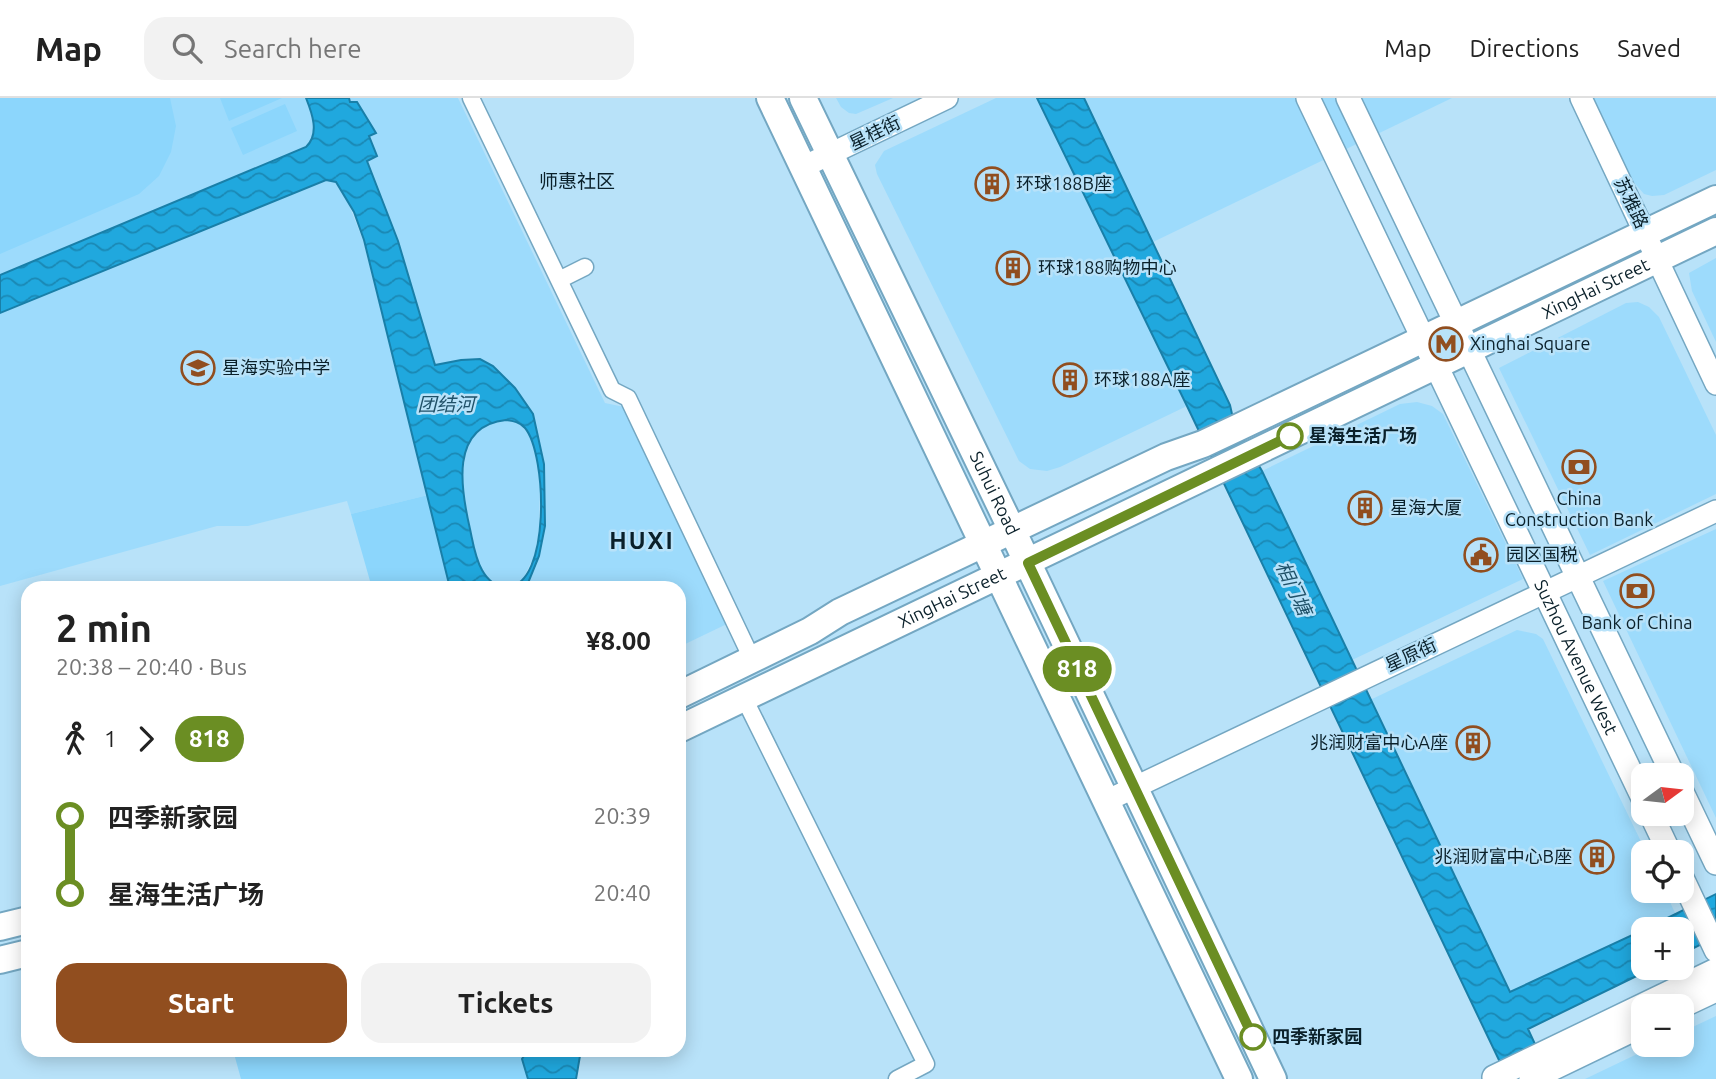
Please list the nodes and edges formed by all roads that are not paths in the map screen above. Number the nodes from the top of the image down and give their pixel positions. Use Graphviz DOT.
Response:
graph roads {
  1 [pos="471,98"];
  2 [pos="770,98"];
  3 [pos="803,98"];
  4 [pos="947,98"];
  5 [pos="1308,98"];
  6 [pos="1348,98"];
  7 [pos="1581,98"];
  8 [pos="830,154"];
  9 [pos="803,167"];
  10 [pos="1716,199"];
  11 [pos="1716,231"];
  12 [pos="1645,233"];
  13 [pos="1658,259"];
  14 [pos="585,267"];
  15 [pos="559,280"];
  16 [pos="1456,324"];
  17 [pos="1424,340"];
  18 [pos="1469,350"];
  19 [pos="1436,366"];
  20 [pos="1716,384"];
  21 [pos="1716,511"];
  22 [pos="1012,530"];
  23 [pos="982,544"];
  24 [pos="1028,563"];
  25 [pos="998,576"];
  26 [pos="1578,577"];
  27 [pos="1545,593"];
  28 [pos="752,659"];
  29 [pos="686,692"];
  30 [pos="744,698"];
  31 [pos="686,726"];
  32 [pos="1668,763"];
  33 [pos="1631,773"];
  34 [pos="1133,788"];
  35 [pos="1106,801"];
  36 [pos="1694,817"];
  37 [pos="1716,863"];
  38 [pos="1693,903"];
  39 [pos="21,922"];
  40 [pos="0,926"];
  41 [pos="0,934"];
  42 [pos="1716,950"];
  43 [pos="21,955"];
  44 [pos="0,960"];
  45 [pos="1716,970"];
  46 [pos="1716,990"];
  47 [pos="1694,1000"];
  48 [pos="1631,1030"];
  49 [pos="1550,1060"];
  50 [pos="1492,1078"];
  51 [pos="897,1079"];
  52 [pos="1239,1079"];
  53 [pos="1273,1079"];
  54 [pos="1531,1079"];
  1 -- 15 [label="street"];
  2 -- 9 [label="main road, Suhui Road"];
  3 -- 8 [label="main road, Suhui Road"];
  4 -- 8 [label="street, 星桂街"];
  5 -- 17 [label="main road, Suzhou Avenue West"];
  6 -- 16 [label="main road, Suzhou Avenue West"];
  7 -- 12 [label="street, 苏雅路"];
  8 -- 9 [label="street, 星桂街"];
  8 -- 22 [label="main road, Suhui Road"];
  9 -- 23 [label="main road, Suhui Road"];
  10 -- 12 [label="main road, XingHai Street"];
  11 -- 13 [label="main road, XingHai Street"];
  12 -- 13 [label="street, 苏雅路"];
  12 -- 16 [label="main road, XingHai Street"];
  13 -- 18 [label="main road, XingHai Street"];
  13 -- 20 [label="street, 苏雅路"];
  14 -- 15 [label="street"];
  15 -- 28 [label="street"];
  16 -- 17 [label="main road, XingHai Street"];
  16 -- 18 [label="main road, Suzhou Avenue West"];
  17 -- 19 [label="main road, Suzhou Avenue West"];
  17 -- 22 [label="main road, XingHai Street"];
  18 -- 19 [label="main road, XingHai Street"];
  18 -- 26 [label="main road, Suzhou Avenue West"];
  19 -- 24 [label="main road, XingHai Street"];
  19 -- 27 [label="main road, Suzhou Avenue West"];
  21 -- 26 [label="street, 星原街"];
  22 -- 23 [label="main road, XingHai Street"];
  22 -- 24 [label="main road, Suhui Road"];
  23 -- 25 [label="main road, Suhui Road"];
  23 -- 28 [label="main road, XingHai Street"];
  24 -- 25 [label="main road, XingHai Street"];
  24 -- 34 [label="main road, Suhui Road"];
  25 -- 30 [label="main road, XingHai Street"];
  25 -- 35 [label="main road, Suhui Road"];
  26 -- 27 [label="street, 星原街"];
  26 -- 32 [label="main road, Suzhou Avenue West"];
  27 -- 33 [label="main road, Suzhou Avenue West"];
  27 -- 34 [label="street, 星原街"];
  28 -- 29 [label="main road, XingHai Street"];
  30 -- 31 [label="main road, XingHai Street"];
  30 -- 51 [label="street"];
  34 -- 35 [label="street, 星原街"];
  34 -- 53 [label="main road, Suhui Road"];
  35 -- 52 [label="main road, Suhui Road"];
  36 -- 37 [label="main road"];
  38 -- 42 [label="main road"];
  39 -- 40 [label="main road"];
  40 -- 41 [label="main road"];
  43 -- 44 [label="main road"];
  45 -- 49 [label="main road"];
  46 -- 47 [label="main road"];
  48 -- 49 [label="main road"];
  49 -- 50 [label="main road"];
  49 -- 54 [label="main road"];
}
